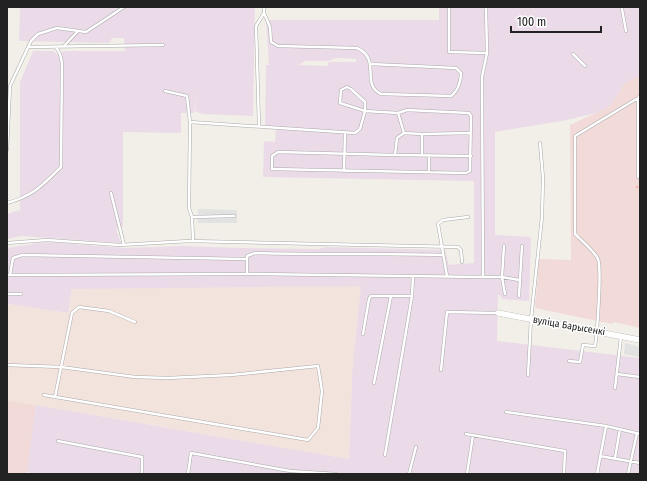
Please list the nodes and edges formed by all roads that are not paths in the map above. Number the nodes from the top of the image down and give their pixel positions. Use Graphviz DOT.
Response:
graph roads {
  1 [pos="124,7"];
  2 [pos="264,7"];
  3 [pos="449,7"];
  4 [pos="486,7"];
  5 [pos="622,9"];
  6 [pos="264,13"];
  7 [pos="78,31"];
  8 [pos="626,31"];
  9 [pos="163,45"];
  10 [pos="63,46"];
  11 [pos="27,47"];
  12 [pos="56,47"];
  13 [pos="487,53"];
  14 [pos="573,54"];
  15 [pos="371,64"];
  16 [pos="585,66"];
  17 [pos="165,92"];
  18 [pos="639,97"];
  19 [pos="365,111"];
  20 [pos="398,113"];
  21 [pos="190,122"];
  22 [pos="259,126"];
  23 [pos="345,132"];
  24 [pos="404,133"];
  25 [pos="471,133"];
  26 [pos="422,134"];
  27 [pos="540,143"];
  28 [pos="7,150"];
  29 [pos="344,154"];
  30 [pos="395,155"];
  31 [pos="422,155"];
  32 [pos="429,155"];
  33 [pos="471,156"];
  34 [pos="344,171"];
  35 [pos="429,172"];
  36 [pos="638,178"];
  37 [pos="111,194"];
  38 [pos="7,203"];
  39 [pos="234,216"];
  40 [pos="192,217"];
  41 [pos="468,217"];
  42 [pos="192,241"];
  43 [pos="7,243"];
  44 [pos="124,245"];
  45 [pos="504,246"];
  46 [pos="522,246"];
  47 [pos="442,247"];
  48 [pos="443,255"];
  49 [pos="246,259"];
  50 [pos="462,262"];
  51 [pos="247,274"];
  52 [pos="8,275"];
  53 [pos="413,276"];
  54 [pos="447,276"];
  55 [pos="483,277"];
  56 [pos="502,277"];
  57 [pos="519,280"];
  58 [pos="7,294"];
  59 [pos="21,294"];
  60 [pos="505,294"];
  61 [pos="391,296"];
  62 [pos="412,296"];
  63 [pos="519,296"];
  64 [pos="498,314"];
  65 [pos="531,319"];
  66 [pos="134,322"];
  67 [pos="597,331"];
  68 [pos="363,334"];
  69 [pos="621,336"];
  70 [pos="640,340"];
  71 [pos="569,361"];
  72 [pos="7,365"];
  73 [pos="61,367"];
  74 [pos="441,370"];
  75 [pos="617,374"];
  76 [pos="528,375"];
  77 [pos="640,377"];
  78 [pos="374,383"];
  79 [pos="616,388"];
  80 [pos="44,395"];
  81 [pos="55,397"];
  82 [pos="506,412"];
  83 [pos="606,426"];
  84 [pos="620,429"];
  85 [pos="639,433"];
  86 [pos="466,434"];
  87 [pos="473,435"];
  88 [pos="58,441"];
  89 [pos="416,447"];
  90 [pos="385,455"];
  91 [pos="600,456"];
  92 [pos="615,458"];
  93 [pos="631,462"];
  94 [pos="640,463"];
  95 [pos="290,472"];
  96 [pos="142,474"];
  97 [pos="188,474"];
  98 [pos="336,474"];
  99 [pos="410,474"];
  100 [pos="467,474"];
  101 [pos="564,474"];
  102 [pos="597,474"];
  103 [pos="628,474"];
  1 -- 7 [label="lane"];
  2 -- 6 [label="lane"];
  3 -- 13 [label="lane"];
  4 -- 13 [label="lane"];
  5 -- 8 [label="lane"];
  6 -- 15 [label="lane"];
  6 -- 22 [label="lane"];
  7 -- 10 [label="lane"];
  7 -- 11 [label="lane"];
  9 -- 10 [label="lane"];
  10 -- 12 [label="lane"];
  11 -- 12 [label="lane"];
  11 -- 28 [label="lane"];
  12 -- 38 [label="lane"];
  13 -- 55 [label="lane"];
  14 -- 16 [label="lane"];
  15 -- 15 [label="lane"];
  17 -- 21 [label="lane"];
  18 -- 36 [label="lane"];
  18 -- 67 [label="lane"];
  19 -- 19 [label="lane"];
  19 -- 20 [label="lane"];
  19 -- 23 [label="lane"];
  20 -- 24 [label="lane"];
  20 -- 25 [label="lane"];
  21 -- 22 [label="lane"];
  21 -- 40 [label="lane"];
  22 -- 23 [label="lane"];
  23 -- 29 [label="lane"];
  24 -- 26 [label="lane"];
  24 -- 30 [label="lane"];
  25 -- 26 [label="lane"];
  25 -- 33 [label="lane"];
  26 -- 31 [label="lane"];
  27 -- 65 [label="lane"];
  29 -- 30 [label="lane"];
  29 -- 34 [label="lane"];
  29 -- 34 [label="lane"];
  30 -- 31 [label="lane"];
  31 -- 32 [label="lane"];
  32 -- 33 [label="lane"];
  32 -- 35 [label="lane"];
  33 -- 35 [label="lane"];
  34 -- 35 [label="lane"];
  37 -- 44 [label="lane"];
  39 -- 40 [label="lane"];
  40 -- 42 [label="lane"];
  41 -- 47 [label="lane"];
  42 -- 44 [label="lane"];
  42 -- 47 [label="lane"];
  43 -- 44 [label="lane"];
  45 -- 56 [label="lane"];
  46 -- 57 [label="lane"];
  47 -- 48 [label="lane"];
  47 -- 50 [label="lane"];
  48 -- 49 [label="lane"];
  48 -- 54 [label="lane"];
  49 -- 51 [label="lane"];
  49 -- 52 [label="lane"];
  51 -- 52 [label="lane"];
  51 -- 53 [label="lane"];
  53 -- 54 [label="lane"];
  53 -- 62 [label="lane"];
  54 -- 55 [label="lane"];
  55 -- 56 [label="lane"];
  56 -- 57 [label="lane"];
  56 -- 60 [label="lane"];
  57 -- 63 [label="lane"];
  58 -- 59 [label="lane"];
  61 -- 62 [label="lane"];
  61 -- 68 [label="lane"];
  61 -- 78 [label="lane"];
  62 -- 90 [label="lane"];
  64 -- 65 [label="street, вуліца Барысенкі"];
  64 -- 74 [label="lane"];
  65 -- 67 [label="street, вуліца Барысенкі"];
  65 -- 76 [label="lane"];
  66 -- 73 [label="lane"];
  67 -- 69 [label="street, вуліца Барысенкі"];
  67 -- 71 [label="lane"];
  69 -- 70 [label="street, вуліца Барысенкі"];
  69 -- 75 [label="lane"];
  72 -- 73 [label="lane"];
  73 -- 81 [label="lane"];
  73 -- 81 [label="lane"];
  75 -- 77 [label="lane"];
  75 -- 79 [label="lane"];
  80 -- 81 [label="lane"];
  82 -- 83 [label="lane"];
  83 -- 84 [label="lane"];
  83 -- 91 [label="lane"];
  84 -- 85 [label="lane"];
  84 -- 92 [label="lane"];
  85 -- 93 [label="lane"];
  86 -- 87 [label="lane"];
  87 -- 100 [label="lane"];
  87 -- 101 [label="lane"];
  88 -- 96 [label="lane"];
  89 -- 99 [label="lane"];
  91 -- 92 [label="lane"];
  91 -- 102 [label="lane"];
  92 -- 93 [label="lane"];
  93 -- 94 [label="lane"];
  93 -- 103 [label="lane"];
  95 -- 97 [label="lane"];
  95 -- 98 [label="lane"];
}
